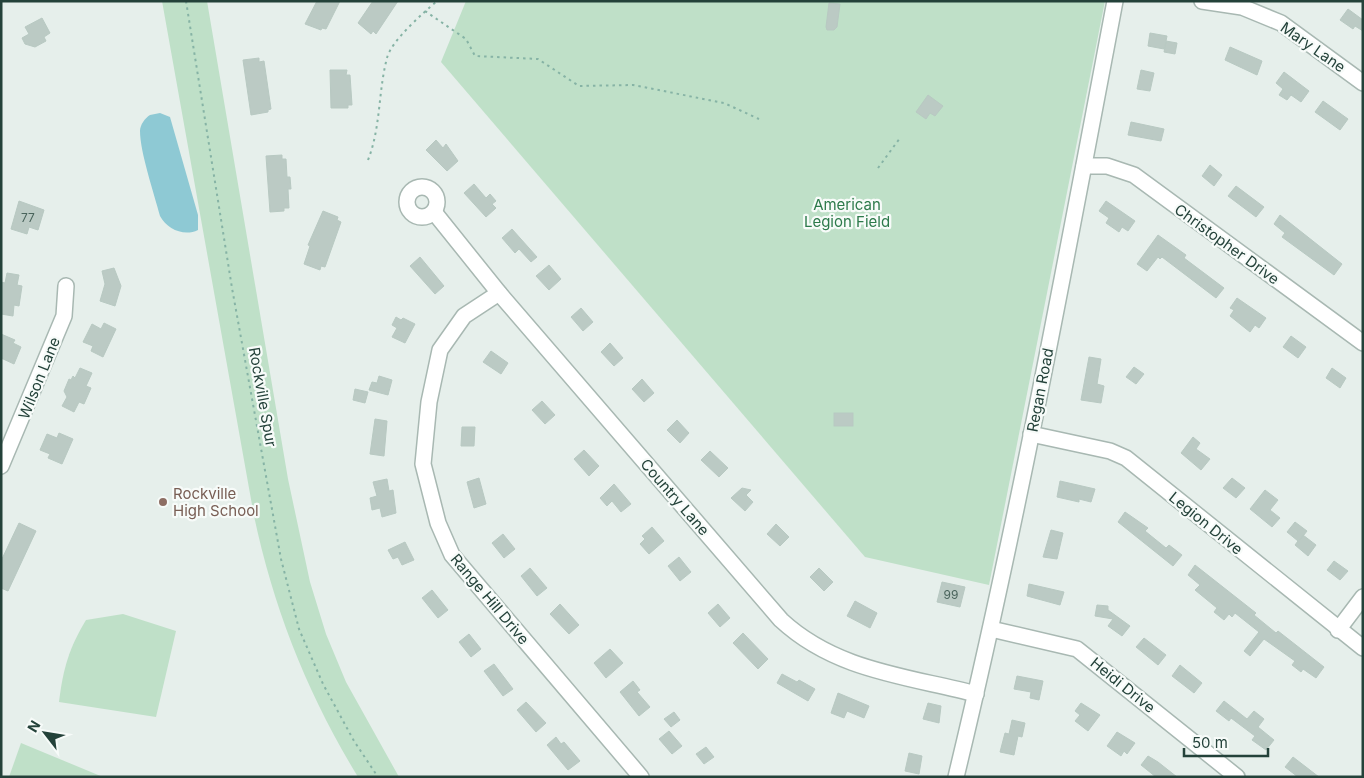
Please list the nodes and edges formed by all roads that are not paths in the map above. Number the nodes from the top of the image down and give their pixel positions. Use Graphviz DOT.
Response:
graph roads {
  1 [pos="1115,1"];
  2 [pos="1202,1"];
  3 [pos="1363,83"];
  4 [pos="1084,166"];
  5 [pos="434,212"];
  6 [pos="66,286"];
  7 [pos="499,292"];
  8 [pos="1363,343"];
  9 [pos="1031,434"];
  10 [pos="1,466"];
  11 [pos="1363,597"];
  12 [pos="991,629"];
  13 [pos="1338,630"];
  14 [pos="1363,648"];
  15 [pos="976,694"];
  16 [pos="641,777"];
  17 [pos="956,777"];
  18 [pos="1237,777"];
  1 -- 4 [label="street, Regan Road"];
  2 -- 3 [label="street, Mary Lane"];
  4 -- 8 [label="street, Christopher Drive"];
  4 -- 9 [label="street, Regan Road"];
  5 -- 7 [label="street, Country Lane"];
  6 -- 10 [label="street, Wilson Lane"];
  7 -- 15 [label="street, Country Lane"];
  7 -- 16 [label="street, Range Hill Drive"];
  9 -- 12 [label="street, Regan Road"];
  9 -- 13 [label="street, Legion Drive"];
  11 -- 13 [label="street"];
  12 -- 15 [label="street, Regan Road"];
  12 -- 18 [label="street, Heidi Drive"];
  13 -- 14 [label="street, Legion Drive"];
  15 -- 17 [label="street, Regan Road"];
}
